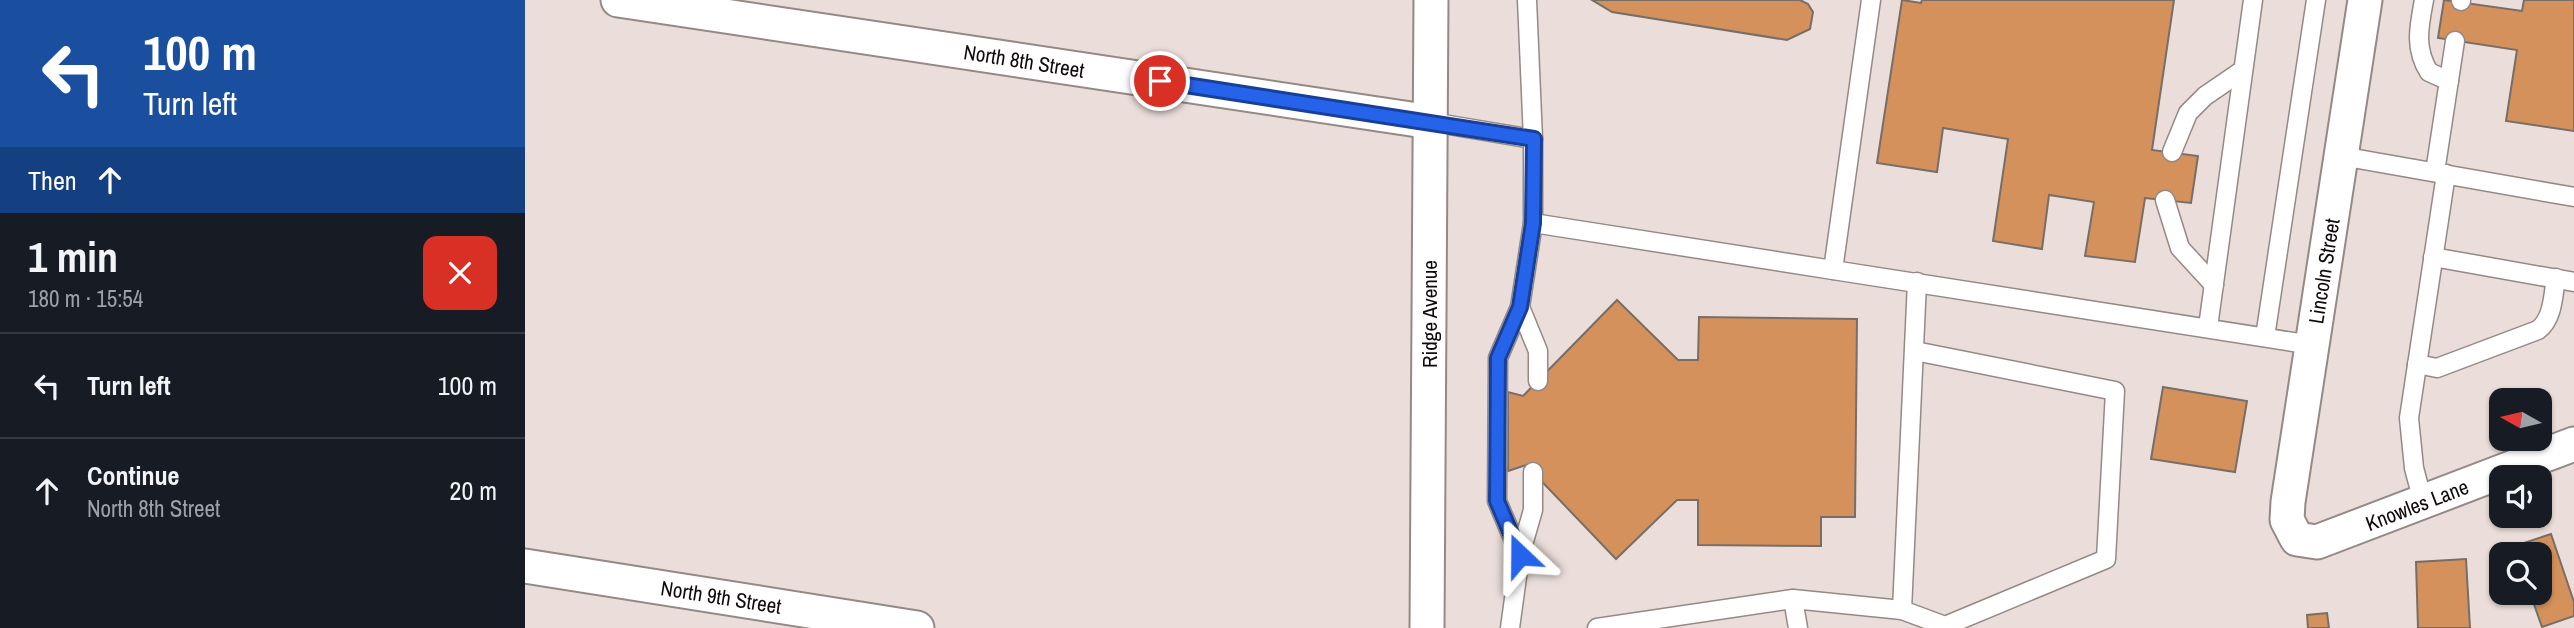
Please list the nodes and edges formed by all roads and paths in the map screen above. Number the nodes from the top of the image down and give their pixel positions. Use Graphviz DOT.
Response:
graph roads {
  1 [pos="618,0"];
  2 [pos="1431,0"];
  3 [pos="1527,0"];
  4 [pos="1871,0"];
  5 [pos="2253,0"];
  6 [pos="2316,0"];
  7 [pos="2365,0"];
  8 [pos="2424,0"];
  9 [pos="2455,41"];
  10 [pos="2243,70"];
  11 [pos="2449,81"];
  12 [pos="1431,122"];
  13 [pos="1534,139"];
  14 [pos="2172,152"];
  15 [pos="2341,156"];
  16 [pos="2441,173"];
  17 [pos="2574,197"];
  18 [pos="2165,200"];
  19 [pos="1533,223"];
  20 [pos="2433,257"];
  21 [pos="1833,270"];
  22 [pos="2565,280"];
  23 [pos="1917,282"];
  24 [pos="2214,285"];
  25 [pos="1520,307"];
  26 [pos="2208,327"];
  27 [pos="2265,337"];
  28 [pos="2312,345"];
  29 [pos="1915,351"];
  30 [pos="2417,365"];
  31 [pos="1538,381"];
  32 [pos="2574,444"];
  33 [pos="1533,472"];
  34 [pos="2424,502"];
  35 [pos="2297,539"];
  36 [pos="1520,555"];
  37 [pos="525,566"];
  38 [pos="1793,599"];
  39 [pos="1902,610"];
  40 [pos="918,628"];
  41 [pos="1427,628"];
  42 [pos="1510,628"];
  43 [pos="1597,628"];
  44 [pos="1798,628"];
  1 -- 12 [label="street, North 8th Street"];
  2 -- 12 [label="street, Ridge Avenue"];
  3 -- 13 [label="lane"];
  4 -- 21 [label="lane"];
  5 -- 10 [label="lane"];
  6 -- 27 [label="lane"];
  7 -- 15 [label="street, Lincoln Street"];
  8 -- 11 [label="lane"];
  9 -- 11 [label="lane"];
  10 -- 14 [label="lane"];
  10 -- 24 [label="lane"];
  11 -- 16 [label="lane"];
  12 -- 13 [label="lane"];
  12 -- 41 [label="street, Ridge Avenue"];
  13 -- 19 [label="lane"];
  15 -- 16 [label="lane"];
  15 -- 28 [label="street, Lincoln Street"];
  16 -- 17 [label="lane"];
  16 -- 20 [label="lane"];
  18 -- 24 [label="lane"];
  19 -- 21 [label="lane"];
  19 -- 25 [label="lane"];
  20 -- 22 [label="lane"];
  20 -- 30 [label="lane"];
  21 -- 23 [label="lane"];
  22 -- 30 [label="lane"];
  23 -- 26 [label="lane"];
  23 -- 29 [label="lane"];
  24 -- 26 [label="lane"];
  25 -- 31 [label="lane"];
  25 -- 36 [label="lane"];
  26 -- 27 [label="lane"];
  27 -- 28 [label="lane"];
  28 -- 35 [label="street, Lincoln Street"];
  29 -- 39 [label="lane"];
  29 -- 39 [label="lane"];
  30 -- 34 [label="lane"];
  32 -- 34 [label="street, Knowles Lane"];
  33 -- 36 [label="lane"];
  34 -- 35 [label="street, Knowles Lane"];
  36 -- 42 [label="lane"];
  37 -- 40 [label="street, North 9th Street"];
  38 -- 39 [label="lane"];
  38 -- 43 [label="lane"];
  38 -- 44 [label="lane"];
}
